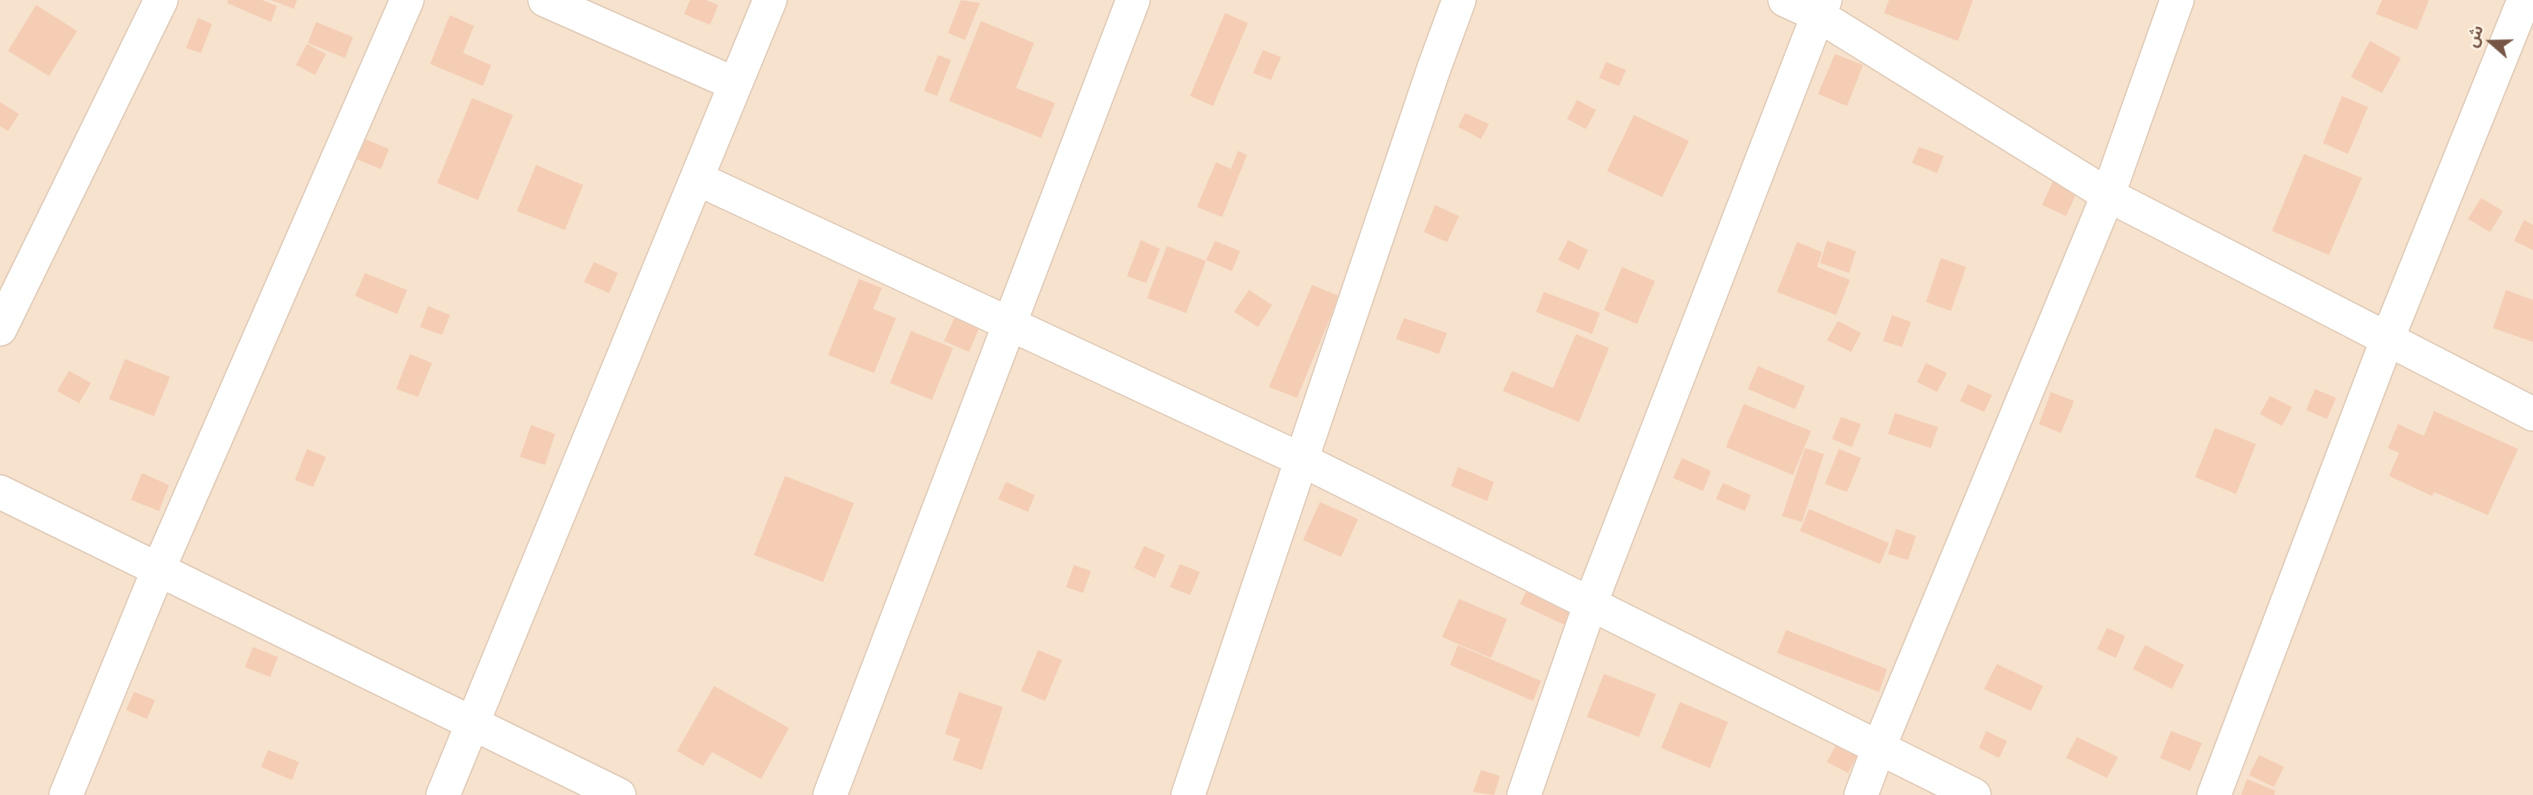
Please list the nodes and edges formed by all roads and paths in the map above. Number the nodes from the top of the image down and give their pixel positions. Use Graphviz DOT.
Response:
graph roads {
  1 [pos="161,0"];
  2 [pos="407,0"];
  3 [pos="545,0"];
  4 [pos="770,0"];
  5 [pos="1133,0"];
  6 [pos="1459,0"];
  7 [pos="1785,0"];
  8 [pos="2177,0"];
  9 [pos="2524,0"];
  10 [pos="1821,7"];
  11 [pos="735,84"];
  12 [pos="698,179"];
  13 [pos="2108,195"];
  14 [pos="1011,325"];
  15 [pos="0,330"];
  16 [pos="2387,340"];
  17 [pos="2533,414"];
  18 [pos="1302,460"];
  19 [pos="0,492"];
  20 [pos="159,568"];
  21 [pos="1592,602"];
  22 [pos="472,722"];
  23 [pos="1879,747"];
  24 [pos="66,795"];
  25 [pos="443,795"];
  26 [pos="619,795"];
  27 [pos="830,795"];
  28 [pos="1188,795"];
  29 [pos="1524,795"];
  30 [pos="1861,795"];
  31 [pos="1974,795"];
  32 [pos="2214,795"];
  1 -- 15 [label="street"];
  2 -- 20 [label="street"];
  3 -- 11 [label="street"];
  4 -- 11 [label="street"];
  5 -- 14 [label="street"];
  6 -- 18 [label="street"];
  7 -- 10 [label="street"];
  8 -- 13 [label="street"];
  9 -- 16 [label="street"];
  10 -- 13 [label="street"];
  10 -- 21 [label="street"];
  11 -- 12 [label="street"];
  12 -- 14 [label="street"];
  12 -- 22 [label="street"];
  13 -- 16 [label="street"];
  13 -- 23 [label="street"];
  14 -- 18 [label="street"];
  14 -- 27 [label="street"];
  16 -- 17 [label="street"];
  16 -- 32 [label="street"];
  18 -- 21 [label="street"];
  18 -- 28 [label="street"];
  19 -- 20 [label="street"];
  20 -- 22 [label="street"];
  20 -- 24 [label="street"];
  21 -- 23 [label="street"];
  21 -- 29 [label="street"];
  22 -- 25 [label="street"];
  22 -- 26 [label="street"];
  23 -- 30 [label="street"];
  23 -- 31 [label="street"];
}
